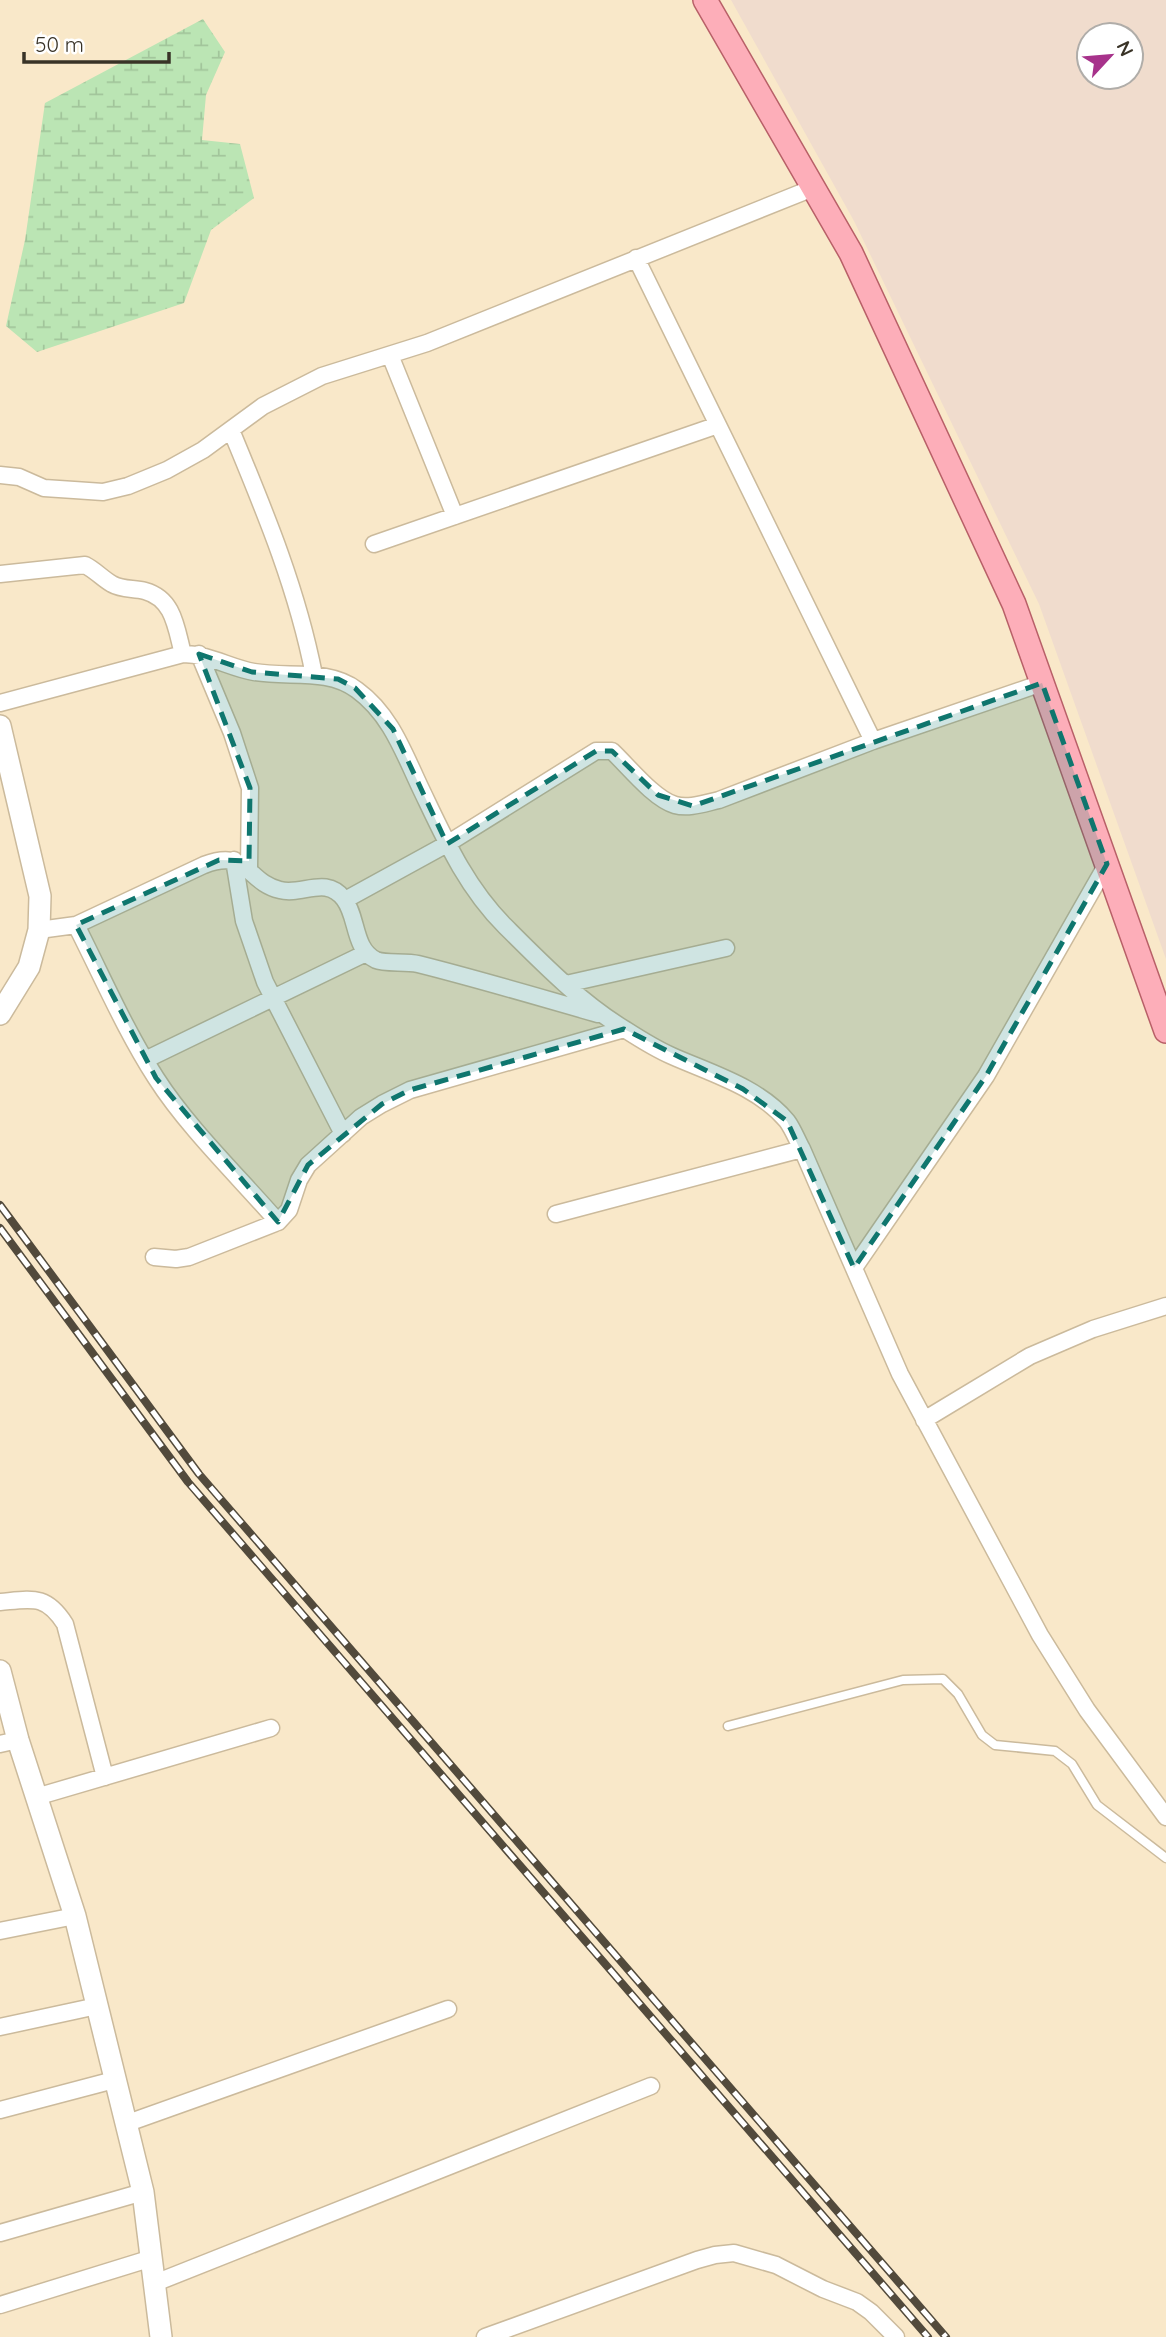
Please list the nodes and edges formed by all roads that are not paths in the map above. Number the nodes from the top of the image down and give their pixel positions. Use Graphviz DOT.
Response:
graph roads {
  1 [pos="705,0"];
  2 [pos="813,187"];
  3 [pos="636,258"];
  4 [pos="390,355"];
  5 [pos="718,425"];
  6 [pos="231,430"];
  7 [pos="0,475"];
  8 [pos="456,516"];
  9 [pos="374,544"];
  10 [pos="0,574"];
  11 [pos="191,654"];
  12 [pos="314,675"];
  13 [pos="1042,683"];
  14 [pos="0,703"];
  15 [pos="0,726"];
  16 [pos="873,741"];
  17 [pos="447,844"];
  18 [pos="234,860"];
  19 [pos="1107,864"];
  20 [pos="249,870"];
  21 [pos="345,900"];
  22 [pos="76,925"];
  23 [pos="39,930"];
  24 [pos="726,948"];
  25 [pos="366,953"];
  26 [pos="566,984"];
  27 [pos="272,998"];
  28 [pos="0,1014"];
  29 [pos="607,1016"];
  30 [pos="624,1029"];
  31 [pos="1166,1031"];
  32 [pos="145,1060"];
  33 [pos="343,1134"];
  34 [pos="802,1149"];
  35 [pos="556,1214"];
  36 [pos="278,1222"];
  37 [pos="154,1257"];
  38 [pos="854,1268"];
  39 [pos="1166,1306"];
  40 [pos="924,1420"];
  41 [pos="0,1602"];
  42 [pos="0,1671"];
  43 [pos="728,1726"];
  44 [pos="271,1728"];
  45 [pos="9,1742"];
  46 [pos="105,1777"];
  47 [pos="36,1797"];
  48 [pos="1166,1817"];
  49 [pos="1166,1858"];
  50 [pos="75,1916"];
  51 [pos="0,1931"];
  52 [pos="97,2006"];
  53 [pos="448,2009"];
  54 [pos="0,2027"];
  55 [pos="114,2080"];
  56 [pos="651,2086"];
  57 [pos="0,2110"];
  58 [pos="125,2124"];
  59 [pos="143,2192"];
  60 [pos="0,2233"];
  61 [pos="152,2258"];
  62 [pos="155,2283"];
  63 [pos="0,2305"];
  64 [pos="161,2337"];
  65 [pos="485,2337"];
  66 [pos="896,2337"];
  1 -- 2 [label="main road"];
  2 -- 3 [label="street"];
  2 -- 13 [label="main road"];
  3 -- 4 [label="street"];
  3 -- 5 [label="street"];
  4 -- 6 [label="street"];
  4 -- 8 [label="street"];
  5 -- 8 [label="street"];
  5 -- 16 [label="street"];
  6 -- 7 [label="street"];
  6 -- 12 [label="street"];
  8 -- 9 [label="street"];
  10 -- 11 [label="street"];
  11 -- 12 [label="street"];
  11 -- 14 [label="street"];
  11 -- 20 [label="street"];
  12 -- 17 [label="street"];
  13 -- 16 [label="street"];
  13 -- 19 [label="main road"];
  15 -- 23 [label="main road"];
  16 -- 17 [label="street"];
  17 -- 21 [label="street"];
  17 -- 26 [label="street"];
  18 -- 20 [label="street"];
  18 -- 22 [label="street"];
  18 -- 27 [label="street"];
  19 -- 31 [label="main road"];
  19 -- 38 [label="street"];
  20 -- 21 [label="street"];
  21 -- 25 [label="street"];
  22 -- 23 [label="street"];
  22 -- 32 [label="street"];
  23 -- 28 [label="main road"];
  24 -- 26 [label="street"];
  25 -- 27 [label="street"];
  25 -- 29 [label="street"];
  26 -- 29 [label="street"];
  27 -- 32 [label="street"];
  27 -- 33 [label="street"];
  29 -- 30 [label="street"];
  30 -- 33 [label="street"];
  30 -- 34 [label="street"];
  32 -- 36 [label="street"];
  33 -- 36 [label="street"];
  34 -- 35 [label="street"];
  34 -- 38 [label="street"];
  36 -- 37 [label="street"];
  38 -- 40 [label="street"];
  39 -- 40 [label="street"];
  40 -- 48 [label="street"];
  41 -- 46 [label="street"];
  42 -- 45 [label="main road"];
  43 -- 49 [label="lane"];
  44 -- 46 [label="street"];
  45 -- 47 [label="main road"];
  46 -- 47 [label="street"];
  47 -- 50 [label="main road"];
  50 -- 51 [label="street"];
  50 -- 52 [label="main road"];
  52 -- 54 [label="street"];
  52 -- 55 [label="main road"];
  53 -- 58 [label="street"];
  55 -- 57 [label="street"];
  55 -- 58 [label="main road"];
  56 -- 62 [label="street"];
  58 -- 59 [label="main road"];
  59 -- 60 [label="street"];
  59 -- 61 [label="main road"];
  61 -- 62 [label="main road"];
  61 -- 63 [label="street"];
  62 -- 64 [label="main road"];
  65 -- 66 [label="street"];
}
